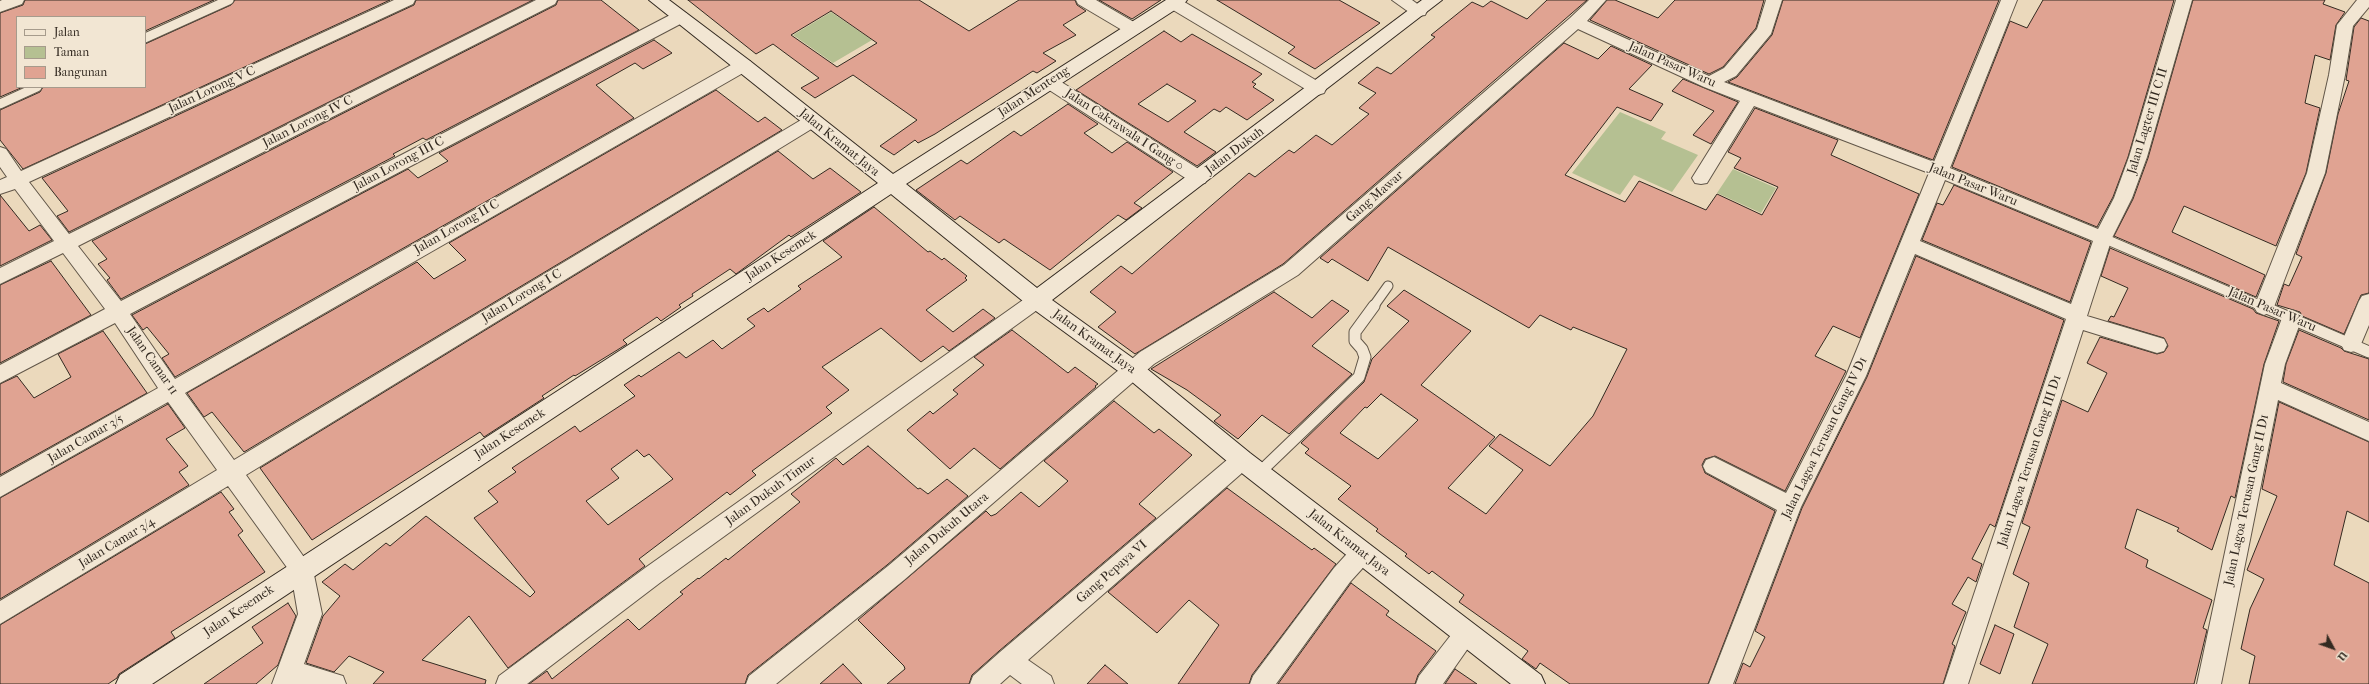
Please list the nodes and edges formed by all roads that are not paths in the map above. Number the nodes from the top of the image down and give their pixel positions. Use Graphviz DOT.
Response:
graph roads {
  1 [pos="16,0"];
  2 [pos="229,0"];
  3 [pos="407,0"];
  4 [pos="549,0"];
  5 [pos="658,0"];
  6 [pos="1084,0"];
  7 [pos="1400,0"];
  8 [pos="1598,0"];
  9 [pos="1774,0"];
  10 [pos="2009,0"];
  11 [pos="2184,0"];
  12 [pos="2366,0"];
  13 [pos="1176,1"];
  14 [pos="1426,5"];
  15 [pos="0,7"];
  16 [pos="680,17"];
  17 [pos="1576,22"];
  18 [pos="1133,29"];
  19 [pos="146,38"];
  20 [pos="744,65"];
  21 [pos="1049,82"];
  22 [pos="1710,83"];
  23 [pos="35,88"];
  24 [pos="1318,89"];
  25 [pos="1750,98"];
  26 [pos="0,104"];
  27 [pos="812,122"];
  28 [pos="0,153"];
  29 [pos="1941,171"];
  30 [pos="1199,178"];
  31 [pos="1702,178"];
  32 [pos="9,184"];
  33 [pos="891,184"];
  34 [pos="2103,238"];
  35 [pos="67,244"];
  36 [pos="1909,244"];
  37 [pos="0,277"];
  38 [pos="1388,286"];
  39 [pos="1036,300"];
  40 [pos="2369,301"];
  41 [pos="2264,307"];
  42 [pos="118,312"];
  43 [pos="2077,318"];
  44 [pos="2292,318"];
  45 [pos="2351,344"];
  46 [pos="2157,345"];
  47 [pos="2369,352"];
  48 [pos="1133,370"];
  49 [pos="0,375"];
  50 [pos="2270,387"];
  51 [pos="171,390"];
  52 [pos="2369,432"];
  53 [pos="1250,466"];
  54 [pos="1714,466"];
  55 [pos="233,472"];
  56 [pos="0,488"];
  57 [pos="1790,506"];
  58 [pos="1362,553"];
  59 [pos="302,570"];
  60 [pos="0,613"];
  61 [pos="1466,634"];
  62 [pos="1008,660"];
  63 [pos="287,677"];
  64 [pos="129,684"];
  65 [pos="334,684"];
  66 [pos="508,684"];
  67 [pos="758,684"];
  68 [pos="982,684"];
  69 [pos="1042,684"];
  70 [pos="1262,684"];
  71 [pos="1428,684"];
  72 [pos="1532,684"];
  73 [pos="1721,684"];
  74 [pos="1956,684"];
  75 [pos="2209,684"];
  1 -- 15 [label="street"];
  2 -- 19 [label="lane"];
  3 -- 32 [label="street, Jalan Lorong V C"];
  4 -- 35 [label="street, Jalan Lorong IV C"];
  5 -- 16 [label="street, Jalan Kramat Jaya"];
  6 -- 18 [label="street"];
  7 -- 14 [label="street"];
  8 -- 17 [label="street, Gang Mawar"];
  9 -- 22 [label="street"];
  10 -- 29 [label="street, Jalan Lagoa Terusan Gang IV D1"];
  11 -- 34 [label="street, Jalan Lagter III C II"];
  12 -- 41 [label="street"];
  13 -- 18 [label="street, Jalan Menteng"];
  13 -- 24 [label="street"];
  14 -- 24 [label="street, Jalan Dukuh"];
  16 -- 20 [label="street, Jalan Kramat Jaya"];
  16 -- 42 [label="street, Jalan Lorong III C"];
  17 -- 22 [label="street, Jalan Pasar Waru"];
  17 -- 48 [label="street, Gang Mawar"];
  18 -- 21 [label="street, Jalan Menteng"];
  20 -- 27 [label="street, Jalan Kramat Jaya"];
  20 -- 51 [label="street, Jalan Lorong II C"];
  21 -- 30 [label="street, Jalan Cakrawala I Gang 0"];
  21 -- 33 [label="street, Jalan Menteng"];
  22 -- 25 [label="street, Jalan Pasar Waru"];
  23 -- 26 [label="lane"];
  24 -- 30 [label="street, Jalan Dukuh"];
  25 -- 29 [label="street, Jalan Pasar Waru"];
  25 -- 31 [label="street"];
  27 -- 33 [label="street, Jalan Kramat Jaya"];
  27 -- 55 [label="street, Jalan Lorong I C"];
  28 -- 32 [label="street, Jalan Camar 11"];
  29 -- 34 [label="street, Jalan Pasar Waru"];
  29 -- 36 [label="street, Jalan Lagoa Terusan Gang IV D1"];
  30 -- 39 [label="street, Jalan Dukuh"];
  32 -- 35 [label="street, Jalan Camar 11"];
  33 -- 39 [label="street, Jalan Kramat Jaya"];
  33 -- 59 [label="street, Jalan Kesemek"];
  34 -- 41 [label="lane, Jalan Pasar Waru"];
  34 -- 43 [label="street, Jalan Lagoa Terusan Gang III D1"];
  35 -- 37 [label="street, Jalan Lorong IV C"];
  35 -- 42 [label="street, Jalan Camar 11"];
  36 -- 43 [label="street"];
  36 -- 57 [label="street, Jalan Lagoa Terusan Gang IV D1"];
  38 -- 53 [label="lane"];
  39 -- 48 [label="street, Jalan Kramat Jaya"];
  39 -- 66 [label="street, Jalan Dukuh Timur"];
  40 -- 45 [label="street"];
  41 -- 44 [label="lane, Jalan Pasar Waru"];
  42 -- 49 [label="street, Jalan Lorong III C"];
  42 -- 51 [label="street, Jalan Camar 11"];
  43 -- 46 [label="street"];
  43 -- 74 [label="street, Jalan Lagoa Terusan Gang III D1"];
  44 -- 45 [label="lane, Jalan Pasar Waru"];
  44 -- 50 [label="street, Jalan Lagoa Terusan Gang II D1"];
  45 -- 47 [label="lane, Jalan Pasar Waru"];
  48 -- 53 [label="street, Jalan Kramat Jaya"];
  48 -- 67 [label="street, Jalan Dukuh Utara"];
  50 -- 52 [label="street"];
  50 -- 75 [label="street, Jalan Lagoa Terusan Gang II D1"];
  51 -- 55 [label="street, Jalan Camar 11"];
  51 -- 56 [label="street, Jalan Camar 3/5"];
  53 -- 58 [label="street, Jalan Kramat Jaya"];
  53 -- 62 [label="street, Gang Pepaya VI"];
  54 -- 57 [label="street"];
  55 -- 59 [label="street, Jalan Camar 11"];
  55 -- 60 [label="street, Jalan Camar 3/4"];
  57 -- 73 [label="street, Jalan Lagoa Terusan Gang IV D1"];
  58 -- 61 [label="street, Jalan Kramat Jaya"];
  58 -- 70 [label="street"];
  59 -- 63 [label="street"];
  59 -- 64 [label="street, Jalan Kesemek"];
  61 -- 71 [label="street"];
  61 -- 72 [label="street, Jalan Kramat Jaya"];
  62 -- 68 [label="street, Gang Pepaya VI"];
  62 -- 69 [label="street"];
  63 -- 65 [label="street"];
}
